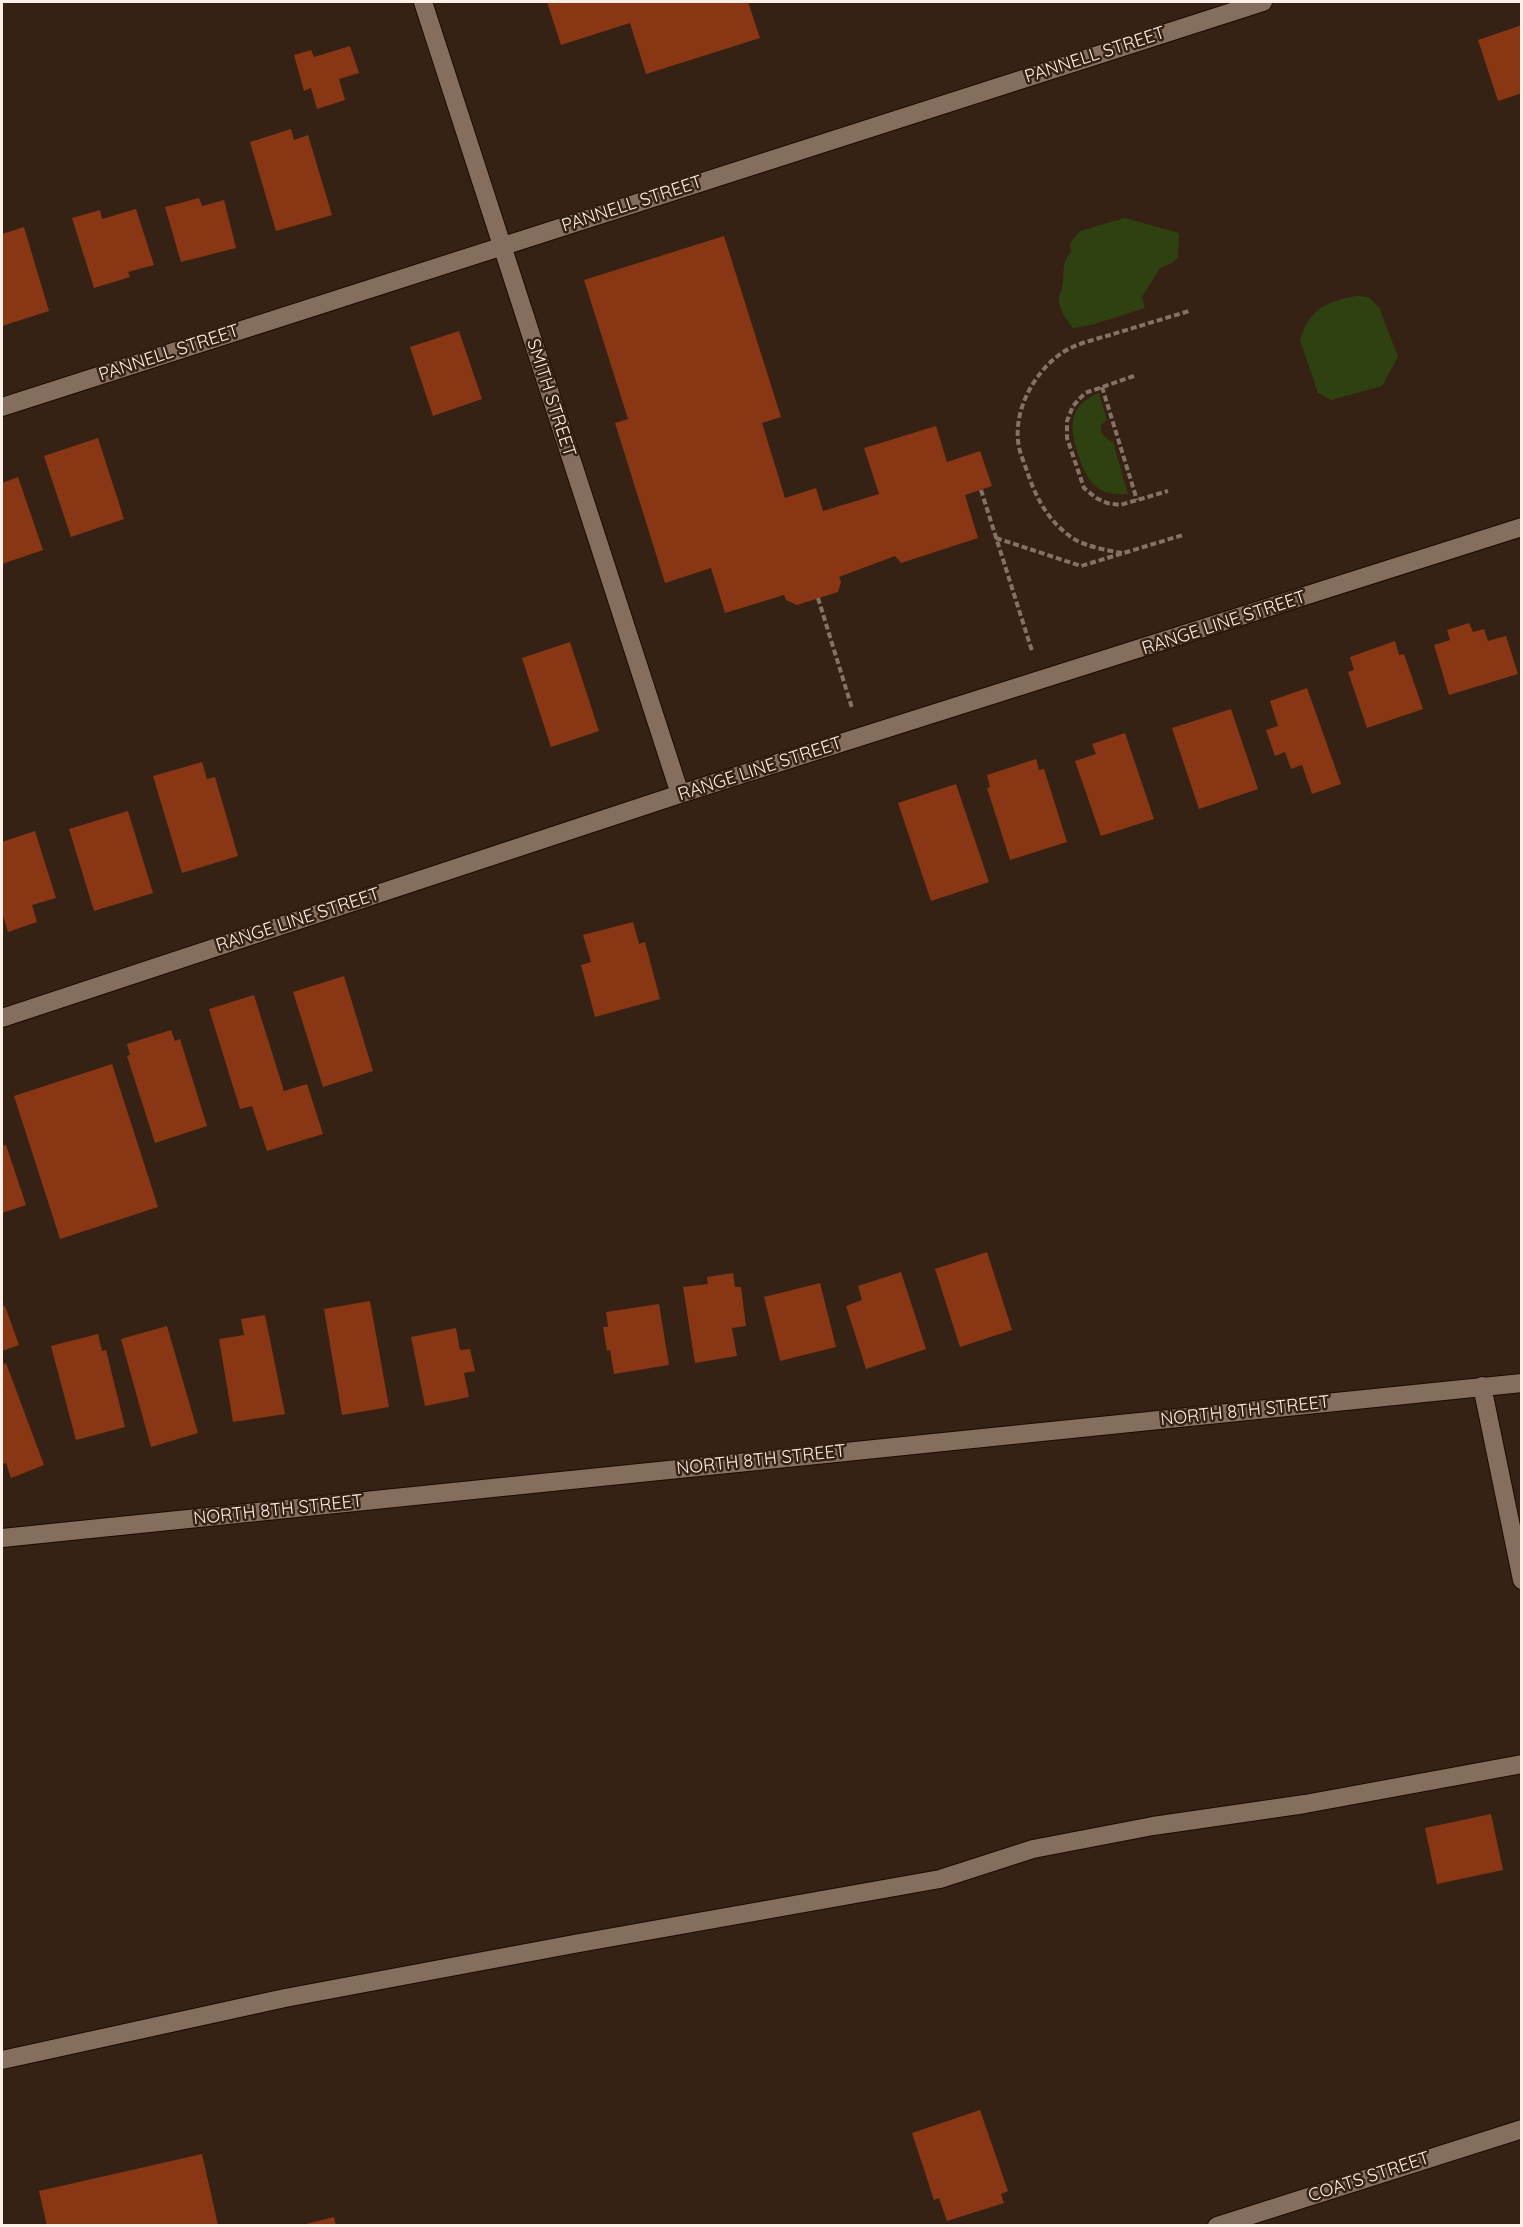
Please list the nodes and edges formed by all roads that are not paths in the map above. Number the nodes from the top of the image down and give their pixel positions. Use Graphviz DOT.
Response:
graph roads {
  1 [pos="423,2"];
  2 [pos="1263,2"];
  3 [pos="501,245"];
  4 [pos="2,407"];
  5 [pos="1521,527"];
  6 [pos="680,794"];
  7 [pos="2,1018"];
  8 [pos="1521,1383"];
  9 [pos="1482,1386"];
  10 [pos="2,1538"];
  11 [pos="1521,1580"];
  12 [pos="1521,1764"];
  13 [pos="2,2060"];
  14 [pos="1521,2129"];
  15 [pos="1217,2226"];
  1 -- 3 [label="street, SMITH STREET"];
  2 -- 3 [label="street, PANNELL STREET"];
  3 -- 4 [label="street, PANNELL STREET"];
  3 -- 6 [label="street, SMITH STREET"];
  5 -- 6 [label="street, RANGE LINE STREET"];
  6 -- 7 [label="street, RANGE LINE STREET"];
  8 -- 9 [label="street, NORTH 8TH STREET"];
  9 -- 10 [label="street, NORTH 8TH STREET"];
  9 -- 11 [label="street"];
  12 -- 13 [label="street"];
  14 -- 15 [label="street, COATS STREET"];
}
